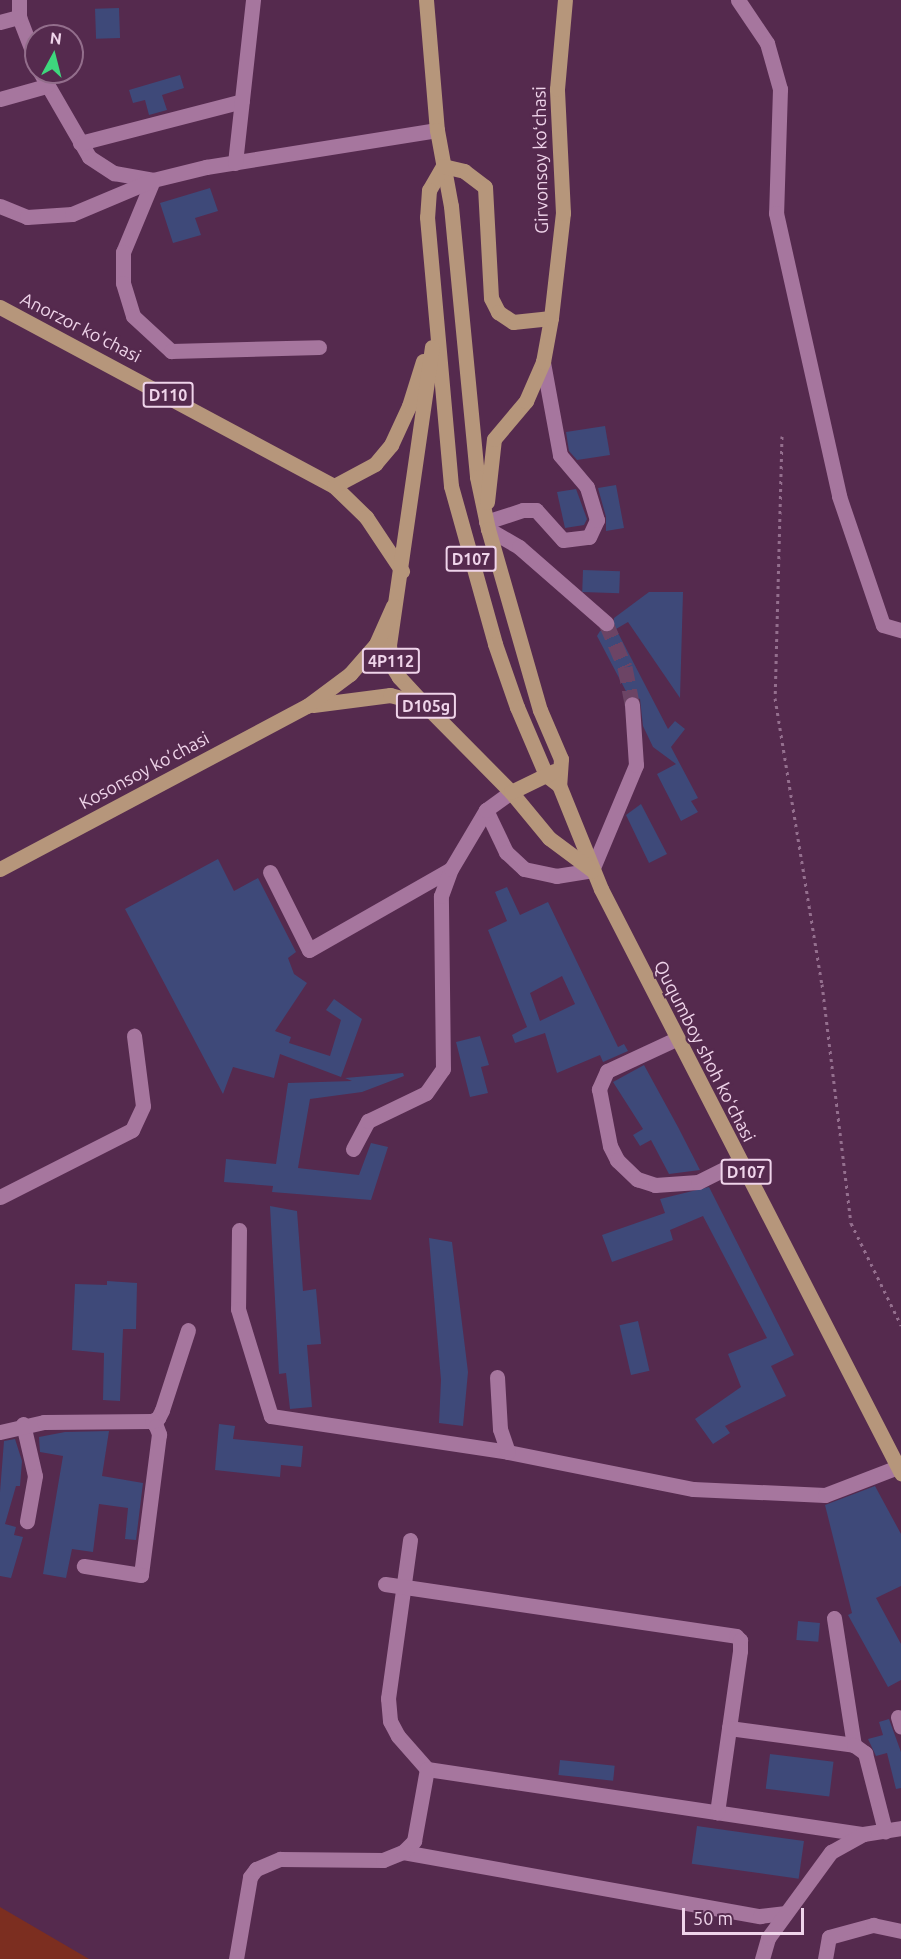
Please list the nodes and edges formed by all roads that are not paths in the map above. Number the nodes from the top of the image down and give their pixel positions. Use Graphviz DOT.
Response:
graph roads {
  1 [pos="19,0"];
  2 [pos="253,0"];
  3 [pos="426,0"];
  4 [pos="565,0"];
  5 [pos="738,0"];
  6 [pos="19,17"];
  7 [pos="0,22"];
  8 [pos="24,30"];
  9 [pos="32,84"];
  10 [pos="46,84"];
  11 [pos="0,99"];
  12 [pos="242,101"];
  13 [pos="437,130"];
  14 [pos="80,143"];
  15 [pos="235,163"];
  16 [pos="443,166"];
  17 [pos="153,180"];
  18 [pos="0,206"];
  19 [pos="0,307"];
  20 [pos="436,317"];
  21 [pos="551,318"];
  22 [pos="319,347"];
  23 [pos="543,362"];
  24 [pos="334,486"];
  25 [pos="487,524"];
  26 [pos="402,571"];
  27 [pos="393,606"];
  28 [pos="606,624"];
  29 [pos="901,630"];
  30 [pos="424,704"];
  31 [pos="632,704"];
  32 [pos="307,706"];
  33 [pos="553,771"];
  34 [pos="511,792"];
  35 [pos="486,810"];
  36 [pos="0,869"];
  37 [pos="451,869"];
  38 [pos="592,870"];
  39 [pos="270,872"];
  40 [pos="134,1036"];
  41 [pos="676,1039"];
  42 [pos="353,1149"];
  43 [pos="740,1161"];
  44 [pos="0,1197"];
  45 [pos="239,1230"];
  46 [pos="189,1330"];
  47 [pos="497,1377"];
  48 [pos="152,1421"];
  49 [pos="23,1424"];
  50 [pos="0,1432"];
  51 [pos="508,1452"];
  52 [pos="899,1470"];
  53 [pos="27,1521"];
  54 [pos="410,1540"];
  55 [pos="84,1566"];
  56 [pos="385,1584"];
  57 [pos="404,1587"];
  58 [pos="834,1618"];
  59 [pos="729,1728"];
  60 [pos="854,1746"];
  61 [pos="427,1768"];
  62 [pos="717,1812"];
  63 [pos="901,1828"];
  64 [pos="885,1831"];
  65 [pos="863,1834"];
  66 [pos="403,1852"];
  67 [pos="784,1913"];
  68 [pos="901,1931"];
  69 [pos="236,1959"];
  70 [pos="762,1959"];
  71 [pos="825,1959"];
  1 -- 6 [label="lane"];
  2 -- 12 [label="lane"];
  3 -- 13 [label="main road, D107"];
  4 -- 21 [label="main road, Girvonsoy koʻchasi"];
  5 -- 29 [label="lane"];
  6 -- 7 [label="lane"];
  6 -- 8 [label="lane"];
  9 -- 11 [label="lane"];
  10 -- 14 [label="lane"];
  12 -- 14 [label="lane"];
  12 -- 15 [label="lane"];
  13 -- 15 [label="lane"];
  13 -- 16 [label="main road, D107"];
  14 -- 17 [label="lane"];
  15 -- 17 [label="lane"];
  16 -- 20 [label="main road, D107"];
  16 -- 21 [label="main road"];
  16 -- 25 [label="main road, D107"];
  17 -- 18 [label="lane"];
  17 -- 22 [label="lane"];
  19 -- 24 [label="main road, Anorzor ko'chasi / D110"];
  20 -- 24 [label="main road"];
  20 -- 26 [label="main road"];
  20 -- 33 [label="main road, D107"];
  21 -- 23 [label="main road, Girvonsoy koʻchasi"];
  23 -- 25 [label="main road, Girvonsoy koʻchasi"];
  23 -- 25 [label="lane"];
  24 -- 26 [label="main road, D110"];
  25 -- 28 [label="lane"];
  25 -- 33 [label="main road, D107"];
  26 -- 27 [label="main road"];
  27 -- 30 [label="main road, 4P112"];
  27 -- 32 [label="main road, D105g"];
  30 -- 32 [label="main road, D105g"];
  30 -- 34 [label="main road, D105g"];
  31 -- 38 [label="lane"];
  32 -- 36 [label="main road, Kosonsoy ko’chasi / D105g"];
  33 -- 34 [label="main road"];
  33 -- 38 [label="main road, D107"];
  34 -- 35 [label="lane"];
  34 -- 38 [label="main road, D105g"];
  35 -- 37 [label="lane"];
  35 -- 38 [label="lane"];
  37 -- 39 [label="lane"];
  37 -- 42 [label="lane"];
  38 -- 41 [label="main road, Ququmboy shoh koʻchasi / D107"];
  40 -- 44 [label="lane"];
  41 -- 43 [label="main road, Ququmboy shoh koʻchasi / D107"];
  41 -- 43 [label="lane"];
  43 -- 52 [label="main road, Ququmboy shoh koʻchasi / D107"];
  45 -- 51 [label="lane"];
  46 -- 48 [label="lane"];
  47 -- 51 [label="lane"];
  48 -- 49 [label="lane"];
  48 -- 55 [label="lane"];
  49 -- 50 [label="lane"];
  49 -- 53 [label="lane"];
  51 -- 52 [label="lane"];
  54 -- 57 [label="lane"];
  56 -- 57 [label="lane"];
  57 -- 59 [label="lane"];
  57 -- 61 [label="lane"];
  58 -- 60 [label="lane"];
  59 -- 60 [label="lane"];
  59 -- 62 [label="lane"];
  60 -- 64 [label="lane"];
  61 -- 62 [label="lane"];
  61 -- 66 [label="lane"];
  62 -- 65 [label="lane"];
  63 -- 64 [label="lane"];
  64 -- 65 [label="lane"];
  65 -- 67 [label="lane"];
  66 -- 67 [label="lane"];
  66 -- 69 [label="lane"];
  67 -- 70 [label="lane"];
  68 -- 71 [label="lane"];
}
